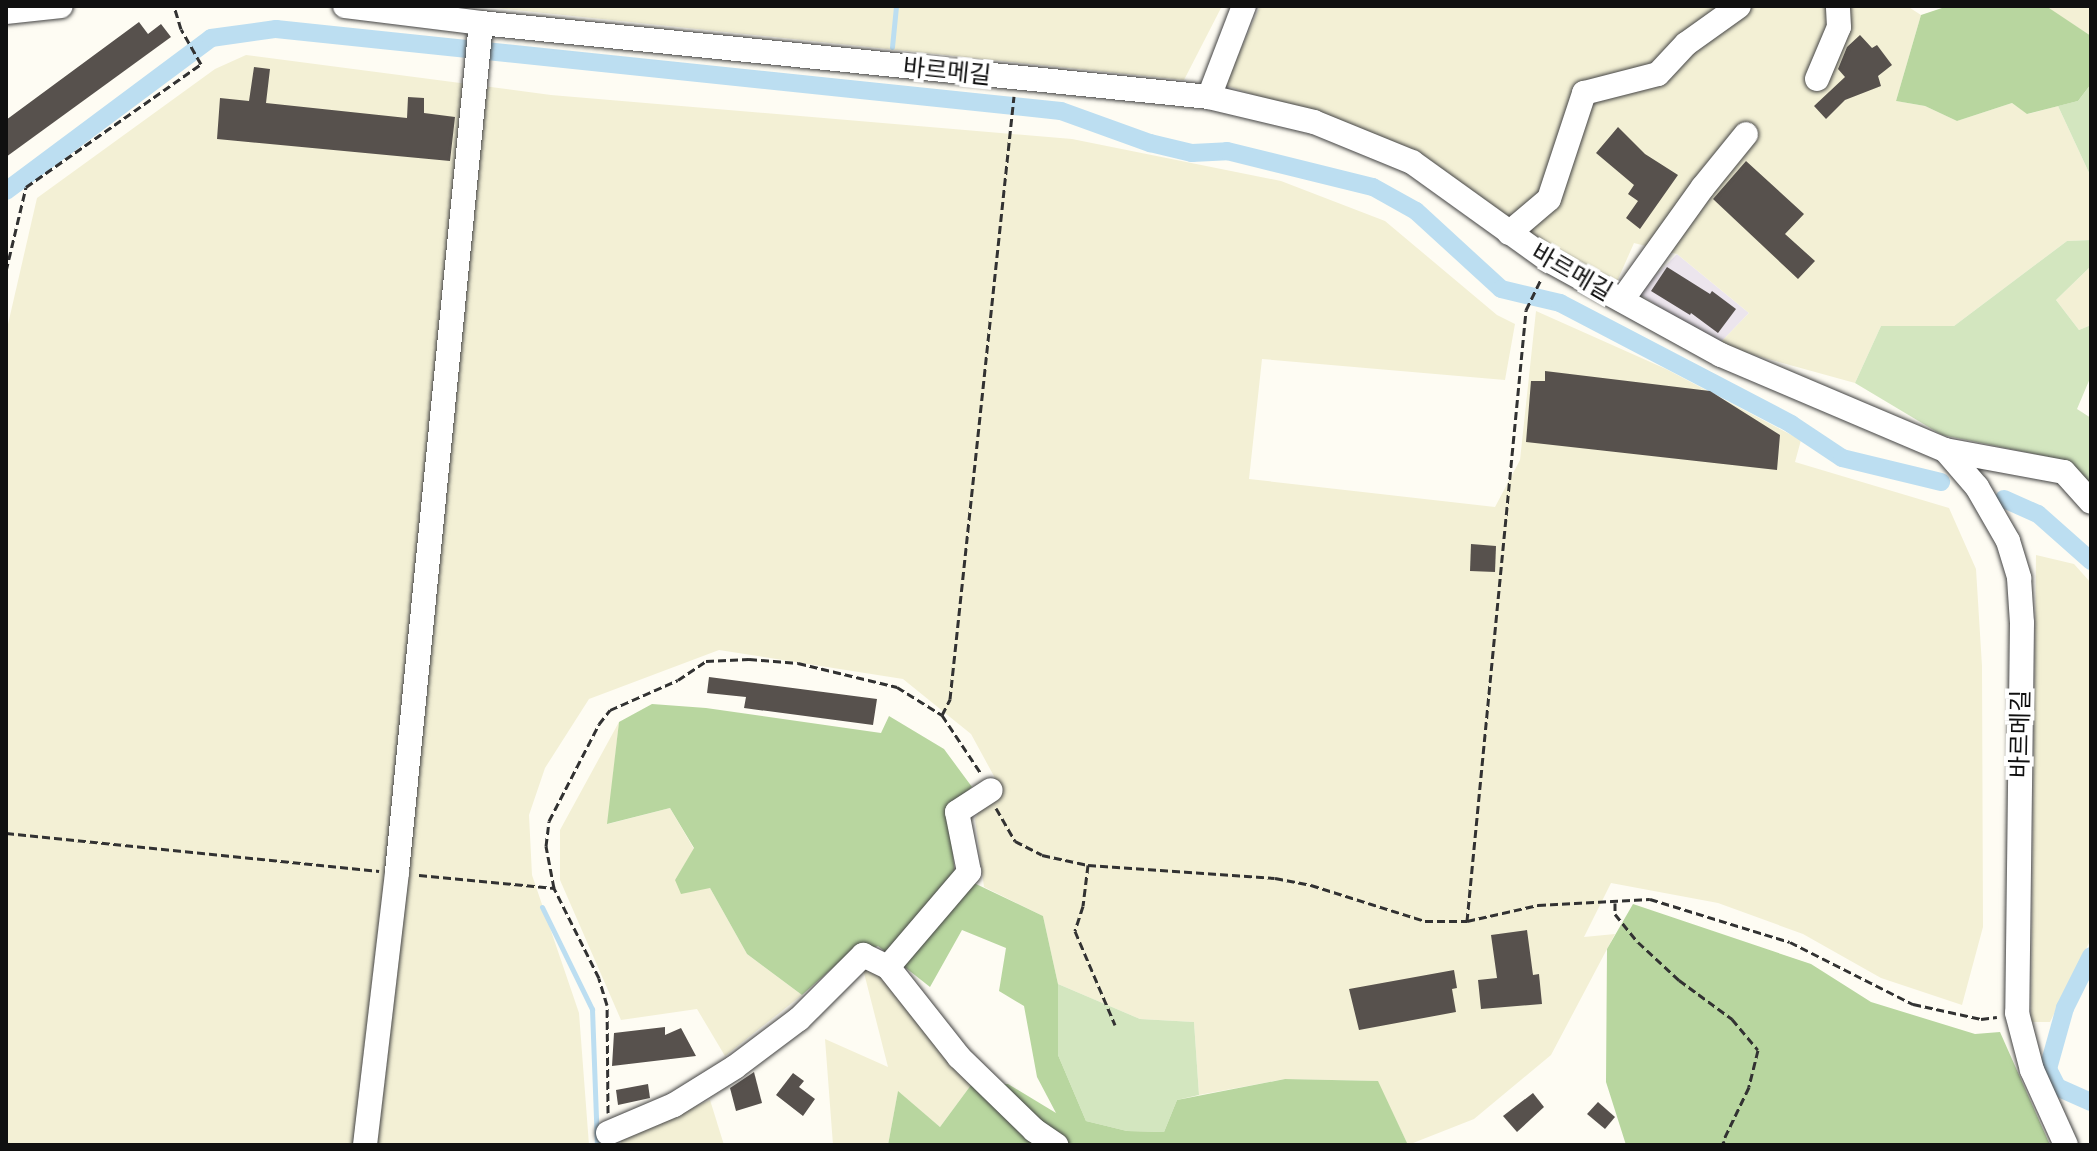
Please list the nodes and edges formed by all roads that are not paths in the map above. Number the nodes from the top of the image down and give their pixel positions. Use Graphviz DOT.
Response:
graph roads {
  1 [pos="61,6"];
  2 [pos="345,6"];
  3 [pos="1244,6"];
  4 [pos="1739,6"];
  5 [pos="1838,6"];
  6 [pos="10,10"];
  7 [pos="480,29"];
  8 [pos="1817,79"];
  9 [pos="1209,97"];
  10 [pos="1746,134"];
  11 [pos="1509,233"];
  12 [pos="1622,300"];
  13 [pos="1945,450"];
  14 [pos="2091,502"];
  15 [pos="991,790"];
  16 [pos="888,967"];
  17 [pos="608,1133"];
  18 [pos="365,1145"];
  19 [pos="1056,1145"];
  20 [pos="2066,1145"];
  1 -- 6 [label="street"];
  2 -- 7 [label="street, 바르메길"];
  3 -- 9 [label="street"];
  4 -- 11 [label="street"];
  5 -- 8 [label="street"];
  7 -- 9 [label="street, 바르메길"];
  7 -- 18 [label="street"];
  9 -- 11 [label="street, 바르메길"];
  10 -- 12 [label="street"];
  11 -- 12 [label="street, 바르메길"];
  12 -- 13 [label="street, 바르메길"];
  13 -- 14 [label="street"];
  13 -- 20 [label="street, 바르메길"];
  15 -- 16 [label="street"];
  16 -- 17 [label="street"];
  16 -- 19 [label="street"];
}
